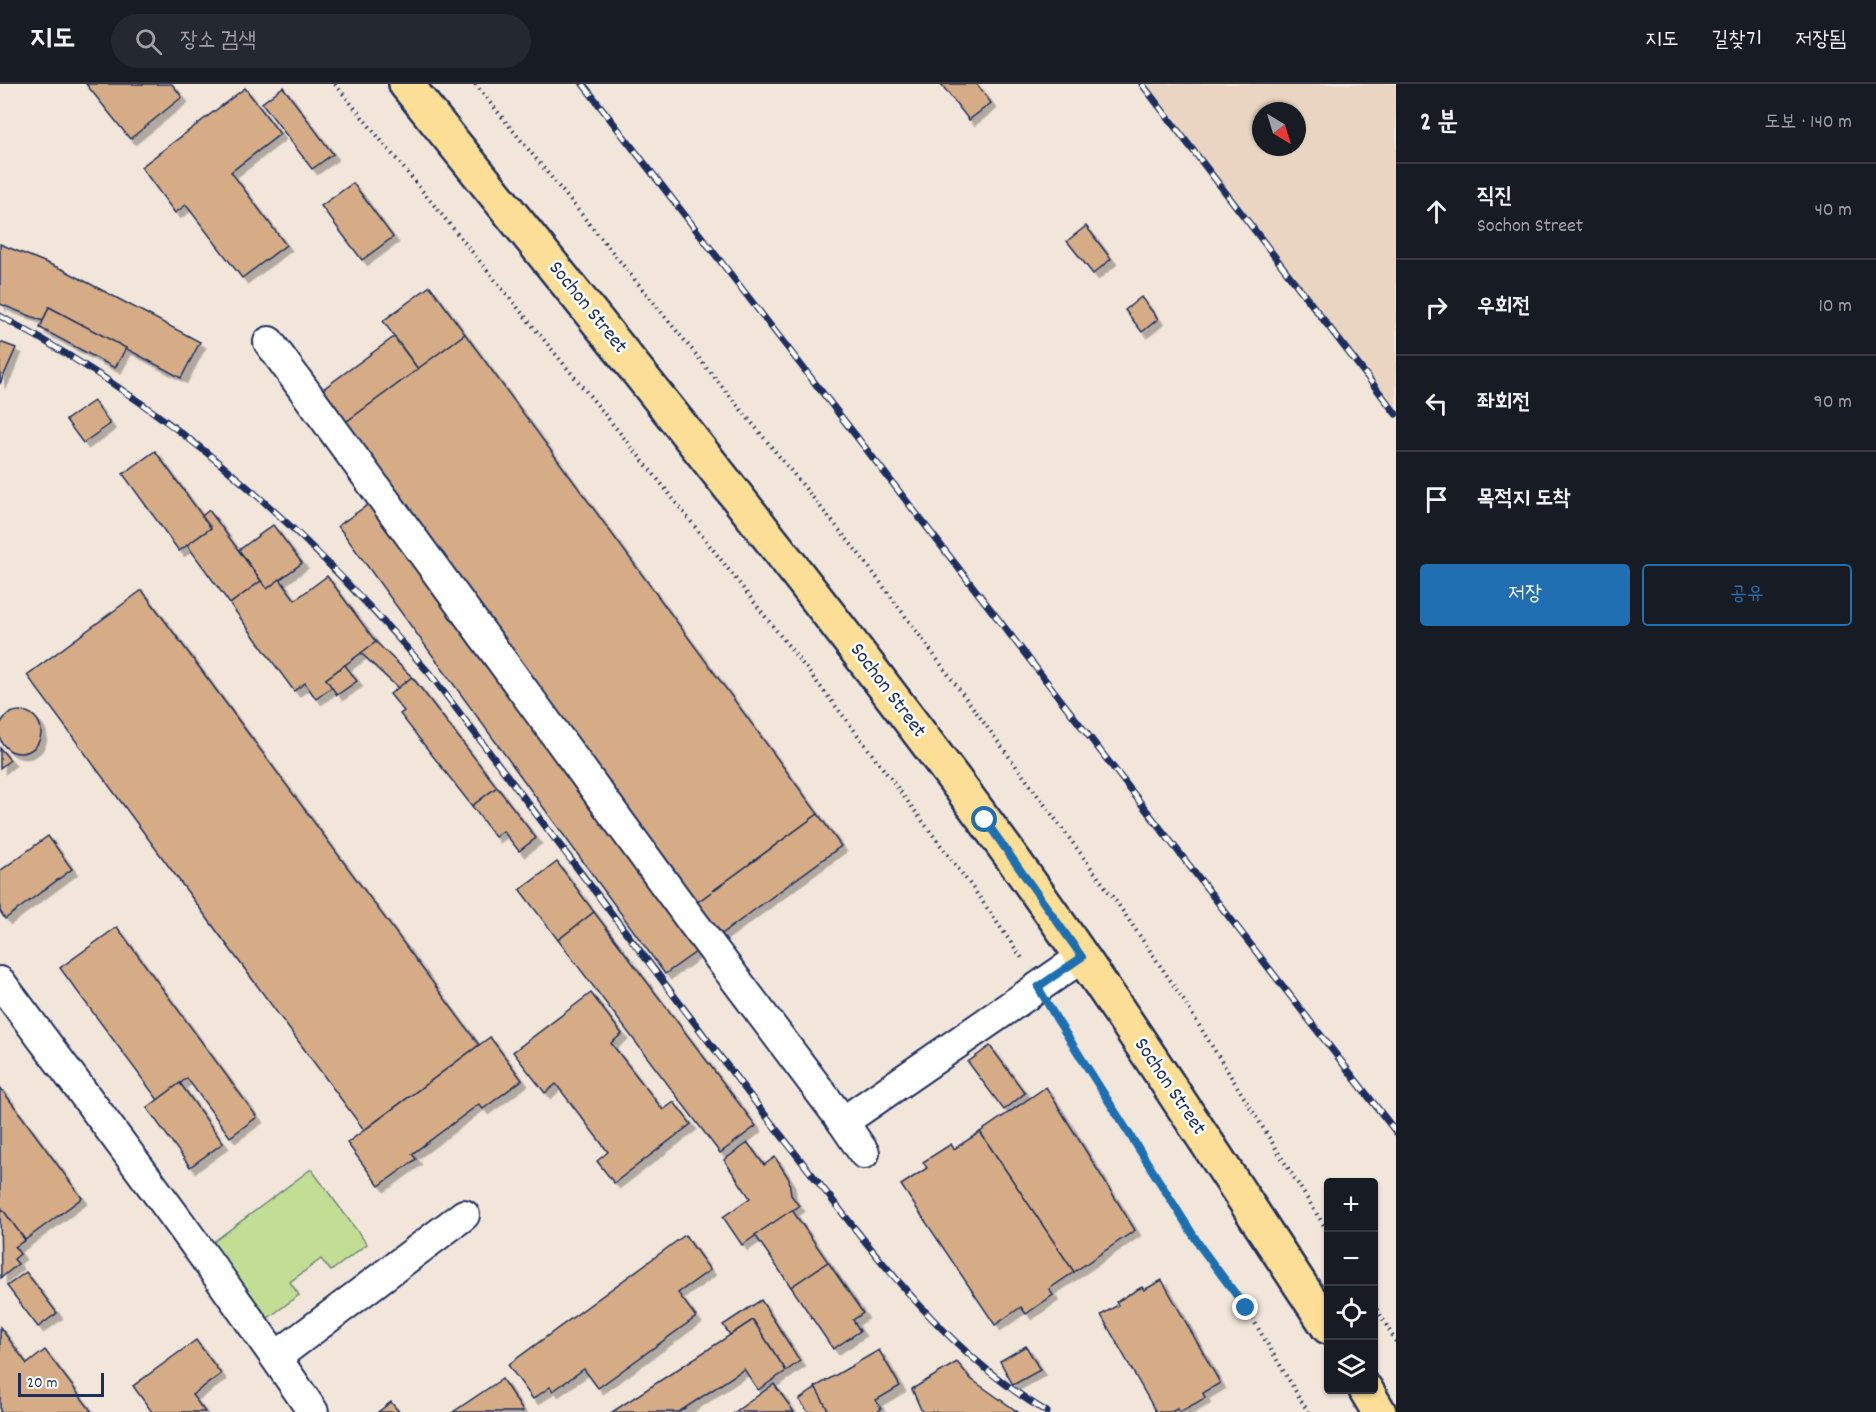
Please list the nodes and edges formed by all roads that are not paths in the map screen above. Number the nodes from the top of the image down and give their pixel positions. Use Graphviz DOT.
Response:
graph roads {
  1 [pos="406,84"];
  2 [pos="268,342"];
  3 [pos="1082,957"];
  4 [pos="0,982"];
  5 [pos="843,1122"];
  6 [pos="864,1153"];
  7 [pos="464,1215"];
  8 [pos="1324,1320"];
  9 [pos="276,1358"];
  10 [pos="1369,1394"];
  11 [pos="312,1412"];
  12 [pos="1379,1412"];
  1 -- 3 [label="main road, Sochon Street"];
  2 -- 5 [label="street"];
  3 -- 5 [label="street"];
  3 -- 8 [label="main road, Sochon Street"];
  4 -- 9 [label="street"];
  5 -- 6 [label="street"];
  7 -- 9 [label="street"];
  9 -- 11 [label="street"];
  10 -- 12 [label="main road"];
}
